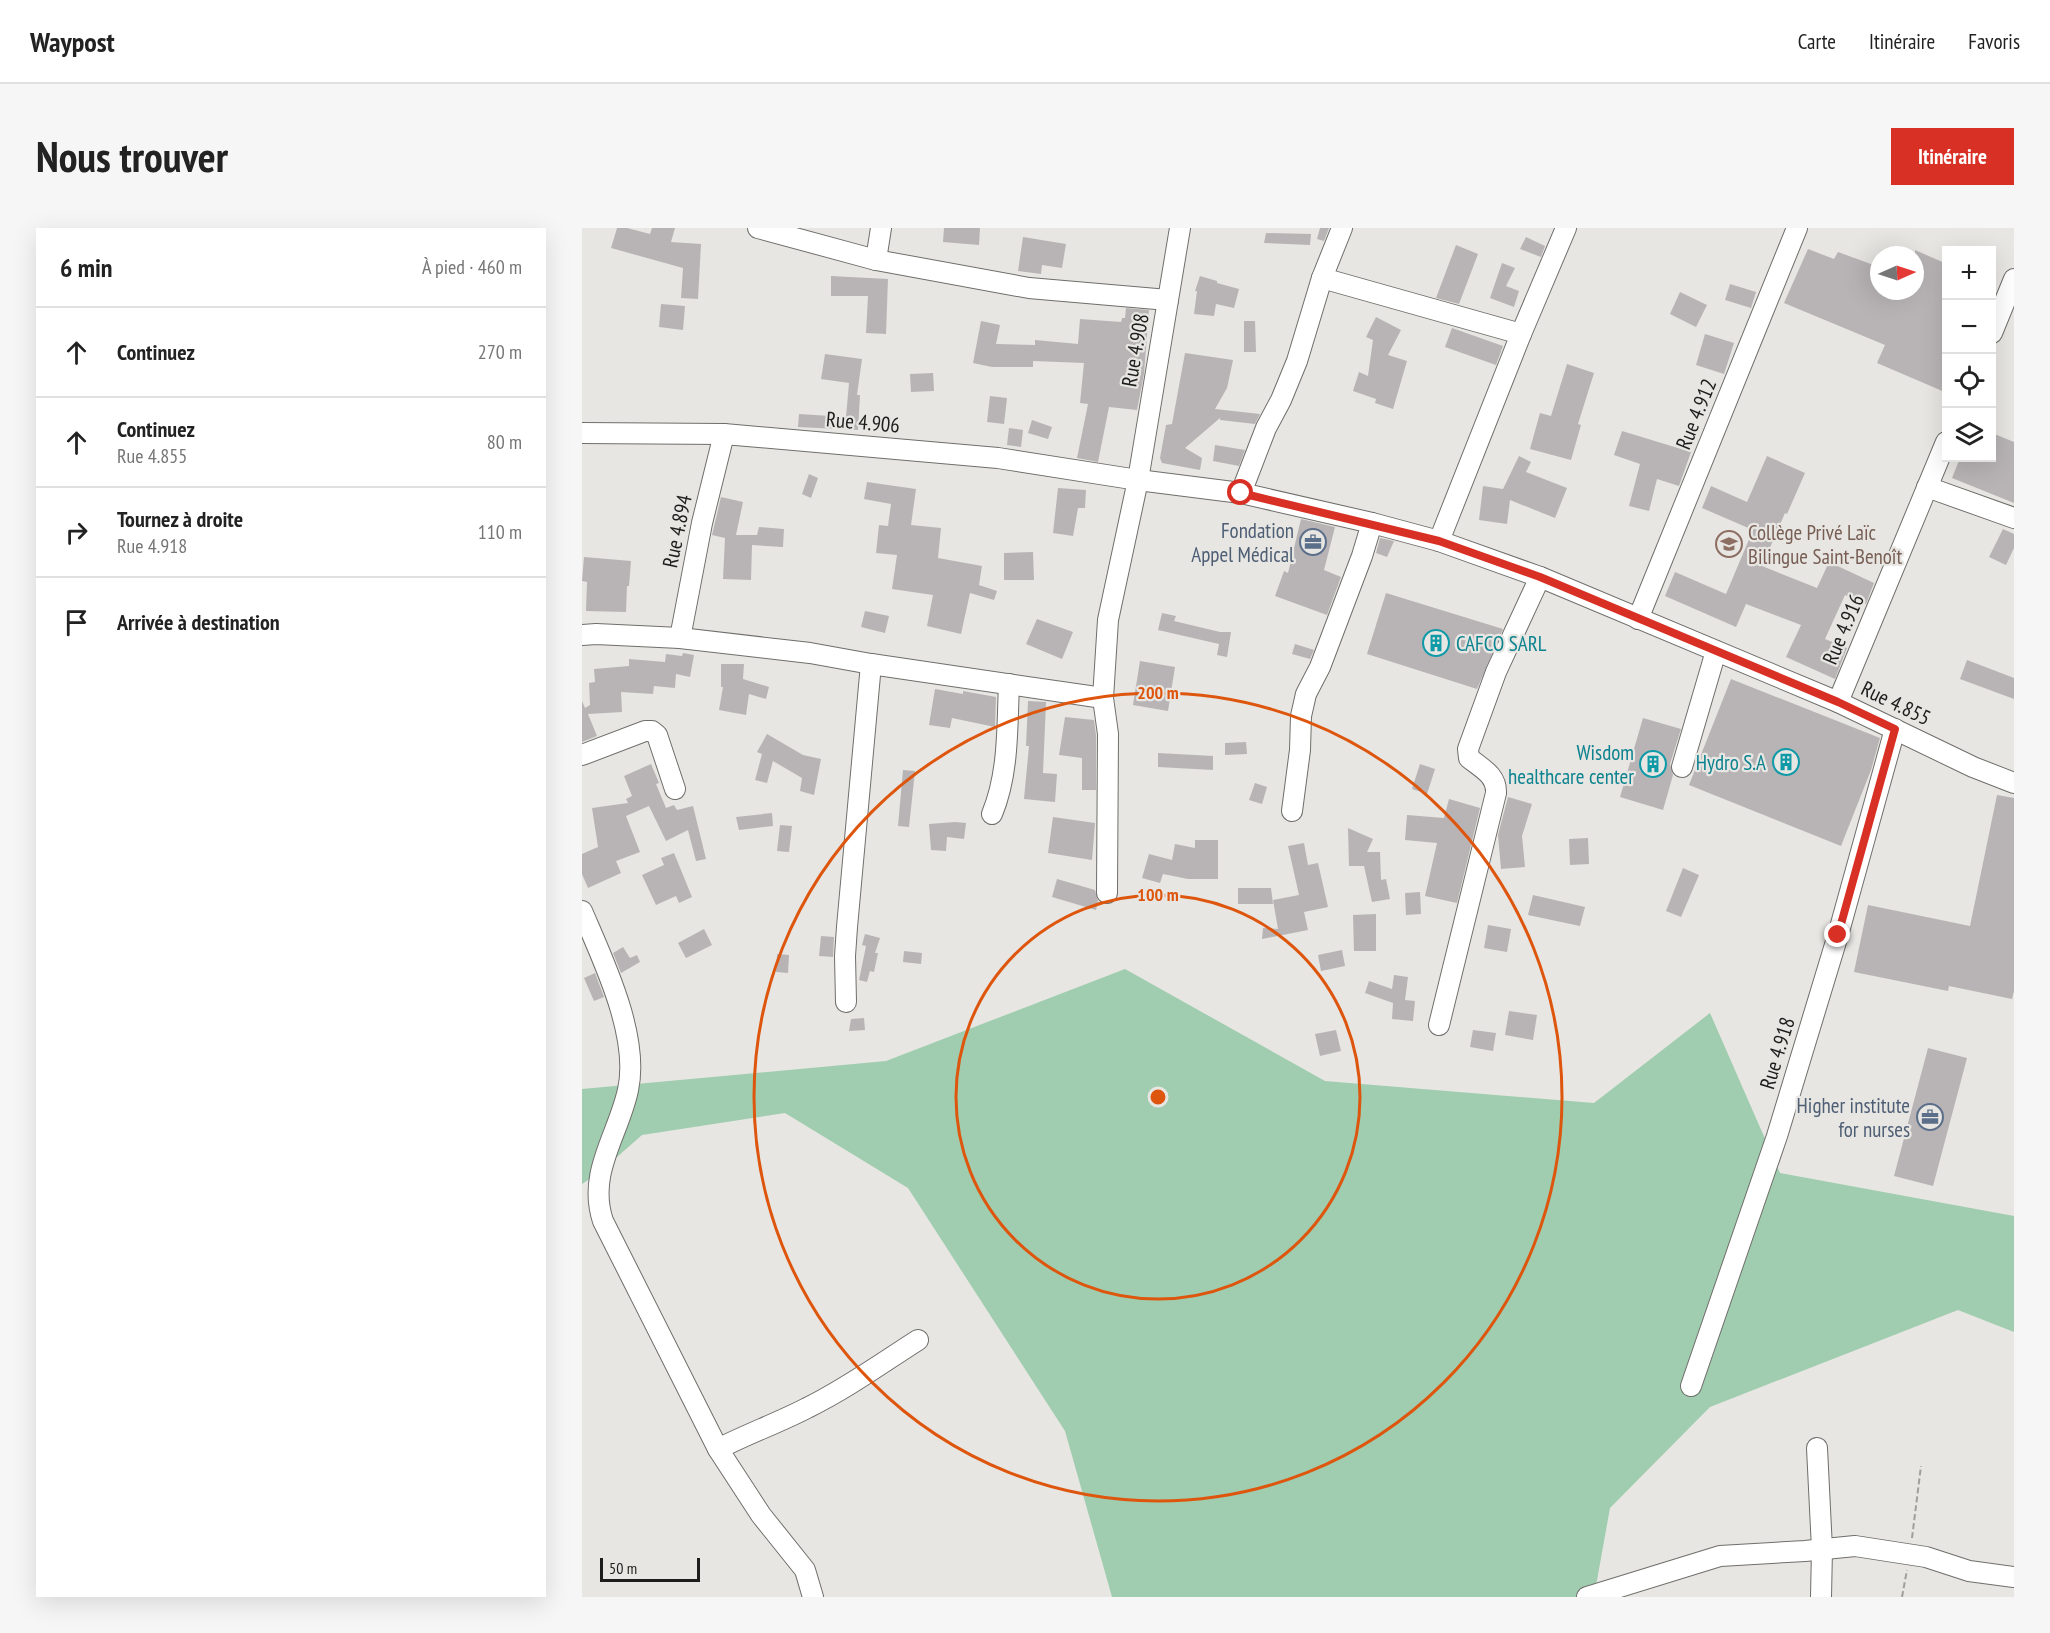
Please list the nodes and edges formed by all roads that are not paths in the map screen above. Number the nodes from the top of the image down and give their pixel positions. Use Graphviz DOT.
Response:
graph roads {
  1 [pos="758,228"];
  2 [pos="881,228"];
  3 [pos="1180,228"];
  4 [pos="1342,228"];
  5 [pos="1566,228"];
  6 [pos="1797,228"];
  7 [pos="876,260"];
  8 [pos="1322,278"];
  9 [pos="2014,279"];
  10 [pos="1168,300"];
  11 [pos="1996,323"];
  12 [pos="1521,334"];
  13 [pos="582,433"];
  14 [pos="724,434"];
  15 [pos="1942,453"];
  16 [pos="1138,480"];
  17 [pos="1928,487"];
  18 [pos="1241,493"];
  19 [pos="2014,518"];
  20 [pos="1371,523"];
  21 [pos="1439,541"];
  22 [pos="1540,577"];
  23 [pos="1638,619"];
  24 [pos="582,635"];
  25 [pos="680,638"];
  26 [pos="1716,651"];
  27 [pos="871,664"];
  28 [pos="1009,684"];
  29 [pos="1103,698"];
  30 [pos="1838,702"];
  31 [pos="1895,729"];
  32 [pos="582,755"];
  33 [pos="1682,767"];
  34 [pos="2014,783"];
  35 [pos="675,789"];
  36 [pos="1292,811"];
  37 [pos="992,814"];
  38 [pos="1107,893"];
  39 [pos="582,911"];
  40 [pos="846,1002"];
  41 [pos="1438,1025"];
  42 [pos="918,1340"];
  43 [pos="1691,1386"];
  44 [pos="1817,1448"];
  45 [pos="718,1449"];
  46 [pos="1821,1549"];
  47 [pos="2014,1577"];
  48 [pos="813,1597"];
  49 [pos="1587,1597"];
  50 [pos="1821,1597"];
  1 -- 7 [label="street"];
  2 -- 7 [label="street"];
  3 -- 10 [label="street, Rue 4.908"];
  4 -- 8 [label="street"];
  5 -- 12 [label="street"];
  6 -- 23 [label="street, Rue 4.912"];
  7 -- 10 [label="street"];
  8 -- 12 [label="street"];
  8 -- 18 [label="street"];
  9 -- 11 [label="street"];
  10 -- 16 [label="street, Rue 4.908"];
  12 -- 21 [label="street"];
  13 -- 14 [label="street, Rue 4.906"];
  14 -- 16 [label="street, Rue 4.906"];
  14 -- 25 [label="street, Rue 4.894"];
  15 -- 17 [label="street, Rue 4.916"];
  16 -- 18 [label="street, Rue 4.906"];
  16 -- 29 [label="street, Rue 4.908"];
  17 -- 19 [label="street"];
  17 -- 30 [label="street, Rue 4.916"];
  18 -- 20 [label="street, Rue 4.906"];
  20 -- 21 [label="street, Rue 4.906"];
  20 -- 36 [label="street"];
  21 -- 22 [label="street, Rue 4.855"];
  22 -- 23 [label="street, Rue 4.855"];
  22 -- 41 [label="street"];
  23 -- 26 [label="street, Rue 4.855"];
  24 -- 25 [label="street"];
  25 -- 27 [label="street"];
  26 -- 30 [label="street, Rue 4.855"];
  26 -- 33 [label="street"];
  27 -- 28 [label="street"];
  27 -- 40 [label="street"];
  28 -- 29 [label="street"];
  28 -- 37 [label="street"];
  29 -- 38 [label="street, Rue 4.908"];
  30 -- 31 [label="street, Rue 4.855"];
  31 -- 34 [label="street, Rue 4.855"];
  31 -- 43 [label="street, Rue 4.918"];
  32 -- 35 [label="street"];
  39 -- 45 [label="street"];
  42 -- 45 [label="street"];
  44 -- 46 [label="street"];
  45 -- 48 [label="street"];
  46 -- 47 [label="street"];
  46 -- 49 [label="street"];
  46 -- 50 [label="street"];
}
